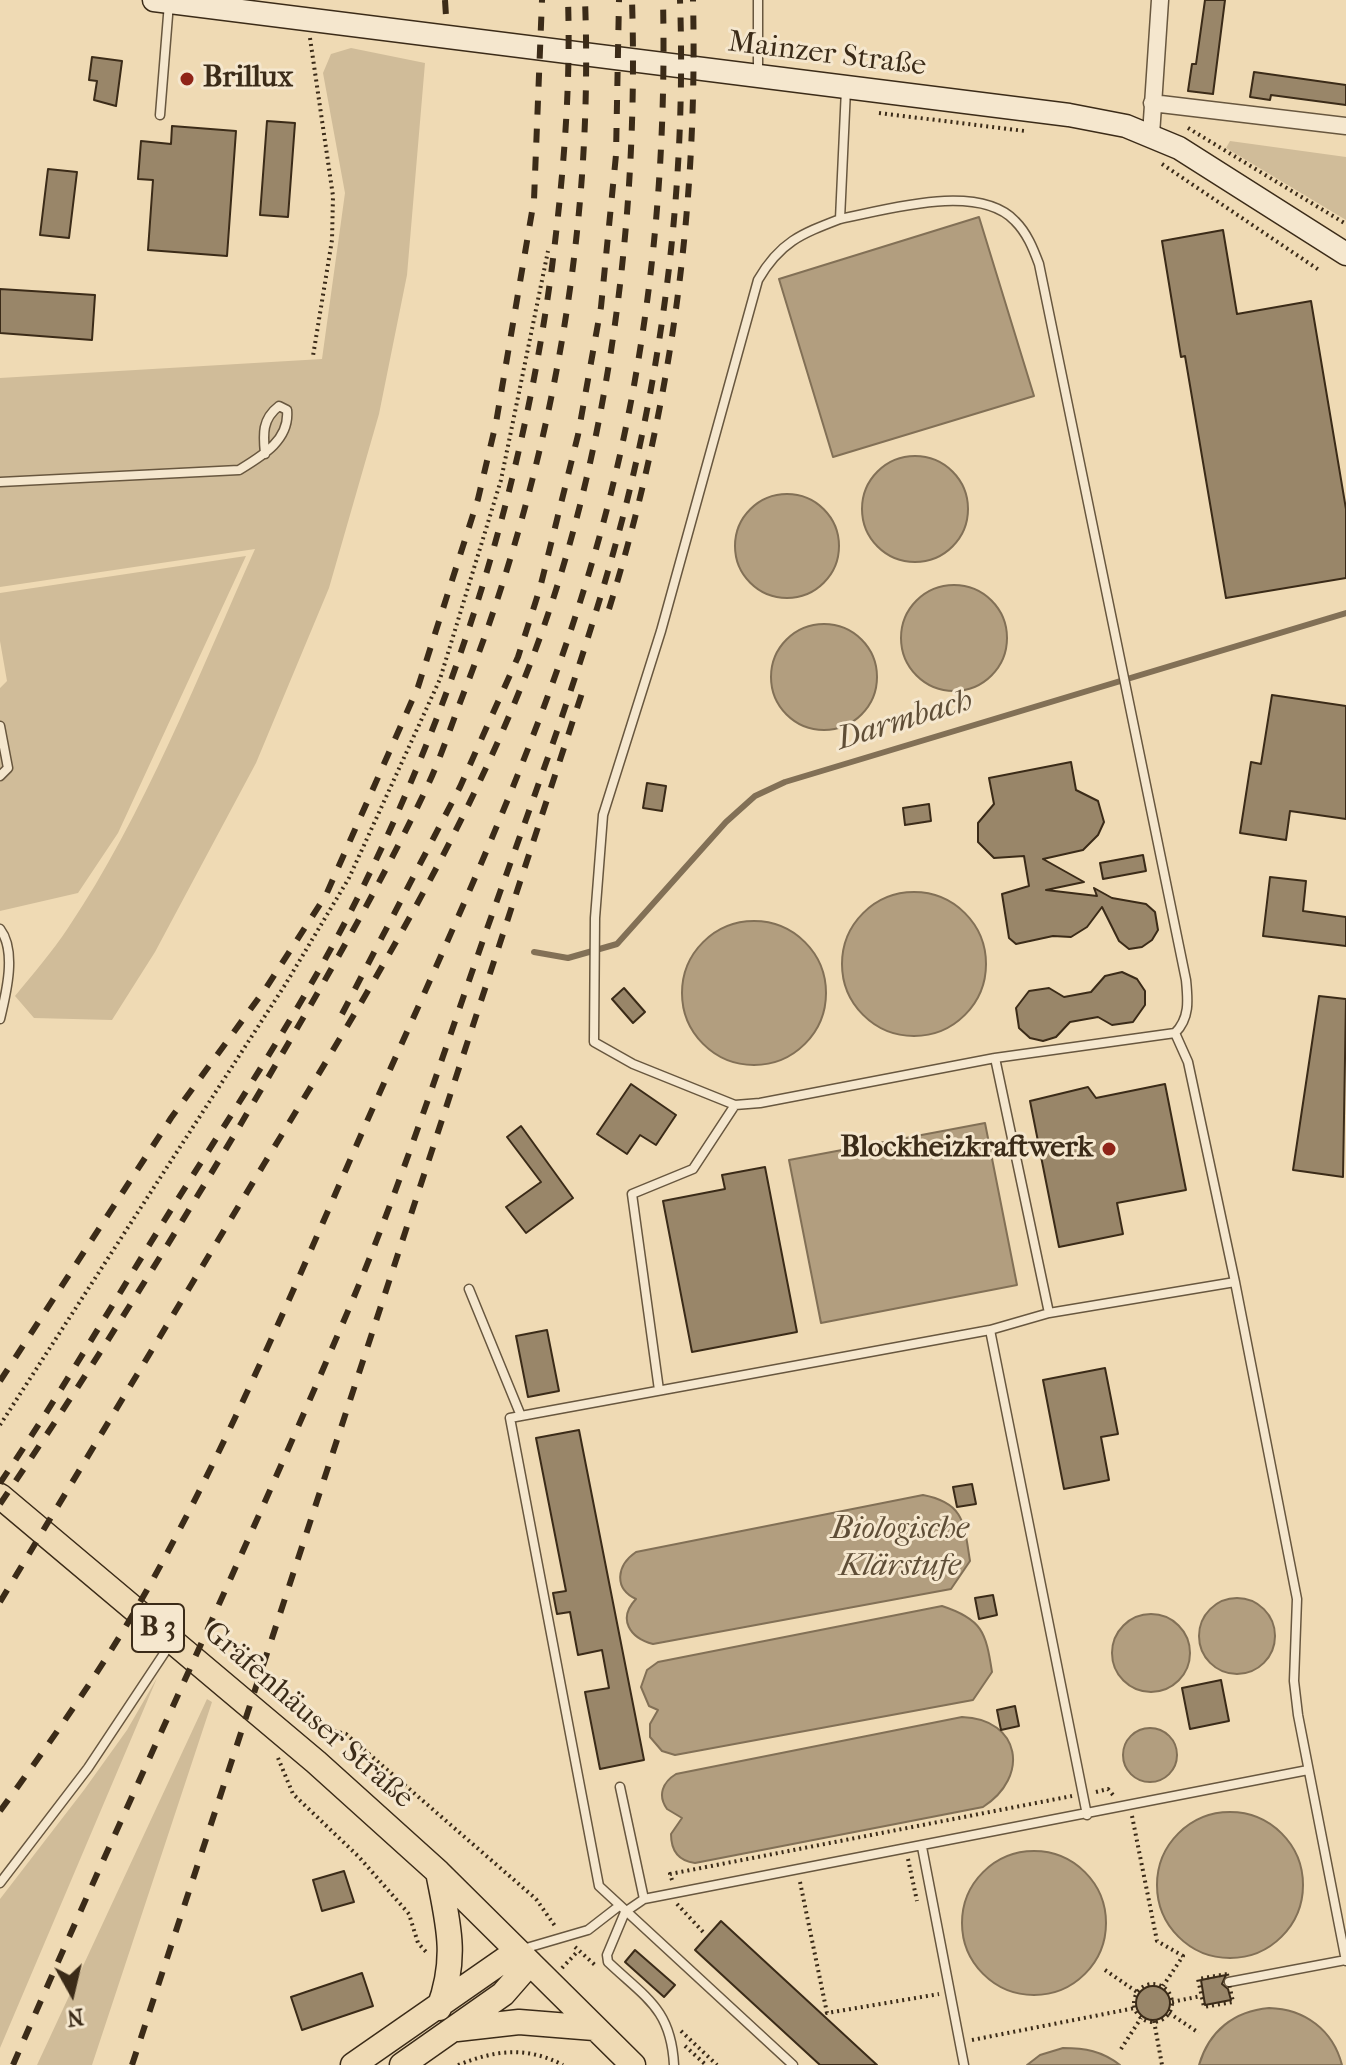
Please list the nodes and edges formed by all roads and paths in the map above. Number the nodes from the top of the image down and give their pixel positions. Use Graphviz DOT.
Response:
graph roads {
  1 [pos="758,0"];
  2 [pos="1160,0"];
  3 [pos="162,1"];
  4 [pos="212,3"];
  5 [pos="290,12"];
  6 [pos="758,76"];
  7 [pos="846,87"];
  8 [pos="1152,103"];
  9 [pos="869,108"];
  10 [pos="160,115"];
  11 [pos="1346,126"];
  12 [pos="1191,128"];
  13 [pos="1030,131"];
  14 [pos="1151,135"];
  15 [pos="1159,160"];
  16 [pos="840,219"];
  17 [pos="1346,224"];
  18 [pos="548,251"];
  19 [pos="1346,254"];
  20 [pos="1319,270"];
  21 [pos="313,356"];
  22 [pos="265,454"];
  23 [pos="0,482"];
  24 [pos="0,726"];
  25 [pos="0,776"];
  26 [pos="0,929"];
  27 [pos="0,1019"];
  28 [pos="1175,1033"];
  29 [pos="995,1058"];
  30 [pos="735,1105"];
  31 [pos="1235,1282"];
  32 [pos="469,1289"];
  33 [pos="1049,1313"];
  34 [pos="990,1330"];
  35 [pos="659,1390"];
  36 [pos="521,1416"];
  37 [pos="0,1425"];
  38 [pos="0,1496"];
  39 [pos="172,1640"];
  40 [pos="296,1718"];
  41 [pos="276,1753"];
  42 [pos="1308,1770"];
  43 [pos="620,1787"];
  44 [pos="1127,1807"];
  45 [pos="1087,1815"];
  46 [pos="922,1847"];
  47 [pos="798,1870"];
  48 [pos="438,1872"];
  49 [pos="0,1883"];
  50 [pos="644,1899"];
  51 [pos="622,1909"];
  52 [pos="553,1923"];
  53 [pos="579,1950"];
  54 [pos="574,1955"];
  55 [pos="437,1956"];
  56 [pos="523,1957"];
  57 [pos="1346,1961"];
  58 [pos="1105,1970"];
  59 [pos="1229,1982"];
  60 [pos="1163,1986"];
  61 [pos="950,1992"];
  62 [pos="1137,1992"];
  63 [pos="1201,1996"];
  64 [pos="1172,2002"];
  65 [pos="1135,2008"];
  66 [pos="659,2009"];
  67 [pos="1169,2013"];
  68 [pos="1141,2018"];
  69 [pos="443,2019"];
  70 [pos="1154,2021"];
  71 [pos="594,2028"];
  72 [pos="1199,2033"];
  73 [pos="397,2035"];
  74 [pos="960,2043"];
  75 [pos="1121,2049"];
  76 [pos="407,2062"];
  77 [pos="353,2065"];
  78 [pos="458,2065"];
  79 [pos="563,2065"];
  80 [pos="633,2065"];
  81 [pos="674,2065"];
  82 [pos="717,2065"];
  83 [pos="793,2065"];
  84 [pos="964,2065"];
  85 [pos="1162,2065"];
  1 -- 6 [label="lane"];
  2 -- 8 [label="street"];
  3 -- 4 [label="main road, Mainzer Straße"];
  3 -- 10 [label="lane"];
  4 -- 5 [label="main road, Mainzer Straße"];
  5 -- 6 [label="main road, Mainzer Straße"];
  5 -- 21 [label="path"];
  6 -- 7 [label="main road, Mainzer Straße"];
  7 -- 14 [label="main road, Mainzer Straße"];
  7 -- 16 [label="lane"];
  8 -- 11 [label="street"];
  8 -- 14 [label="street"];
  9 -- 13 [label="path"];
  12 -- 17 [label="path"];
  14 -- 19 [label="main road, Mainzer Straße"];
  15 -- 20 [label="path"];
  16 -- 28 [label="lane"];
  16 -- 30 [label="lane"];
  18 -- 37 [label="path"];
  22 -- 22 [label="lane"];
  22 -- 23 [label="lane"];
  24 -- 25 [label="lane"];
  26 -- 27 [label="lane"];
  28 -- 29 [label="lane"];
  28 -- 31 [label="lane"];
  29 -- 30 [label="lane"];
  29 -- 33 [label="lane"];
  30 -- 35 [label="lane"];
  31 -- 33 [label="lane"];
  31 -- 42 [label="lane"];
  32 -- 36 [label="lane"];
  33 -- 34 [label="lane"];
  34 -- 35 [label="lane"];
  34 -- 45 [label="lane"];
  35 -- 36 [label="lane"];
  36 -- 51 [label="lane"];
  38 -- 39 [label="main road, Gräfenhäuser Straße / B 3"];
  39 -- 48 [label="main road, Gräfenhäuser Straße / B 3"];
  39 -- 49 [label="lane"];
  40 -- 52 [label="path"];
  41 -- 55 [label="path"];
  42 -- 44 [label="lane"];
  42 -- 57 [label="lane"];
  43 -- 50 [label="lane"];
  44 -- 45 [label="lane"];
  44 -- 60 [label="path"];
  45 -- 46 [label="lane"];
  46 -- 47 [label="lane"];
  46 -- 61 [label="lane"];
  47 -- 50 [label="lane"];
  47 -- 61 [label="path"];
  48 -- 56 [label="main road, Gräfenhäuser Straße / B 3"];
  48 -- 69 [label="main road"];
  50 -- 51 [label="lane"];
  51 -- 56 [label="lane"];
  51 -- 66 [label="lane"];
  51 -- 83 [label="lane"];
  53 -- 54 [label="path"];
  56 -- 69 [label="main road"];
  56 -- 71 [label="main road, Gräfenhäuser Straße"];
  57 -- 59 [label="lane"];
  58 -- 62 [label="path"];
  59 -- 63 [label="path"];
  59 -- 63 [label="path"];
  60 -- 62 [label="path"];
  60 -- 64 [label="path"];
  61 -- 74 [label="lane"];
  62 -- 65 [label="path"];
  63 -- 64 [label="path"];
  64 -- 67 [label="path"];
  65 -- 68 [label="path"];
  65 -- 74 [label="path"];
  66 -- 81 [label="lane"];
  66 -- 82 [label="path"];
  67 -- 70 [label="path"];
  67 -- 72 [label="path"];
  68 -- 70 [label="path"];
  68 -- 75 [label="path"];
  69 -- 71 [label="main road"];
  69 -- 73 [label="main road"];
  69 -- 76 [label="main road"];
  70 -- 85 [label="path"];
  71 -- 80 [label="main road, Gräfenhäuser Straße"];
  73 -- 76 [label="lane"];
  73 -- 77 [label="main road"];
  74 -- 84 [label="lane"];
  78 -- 79 [label="path"];
}
